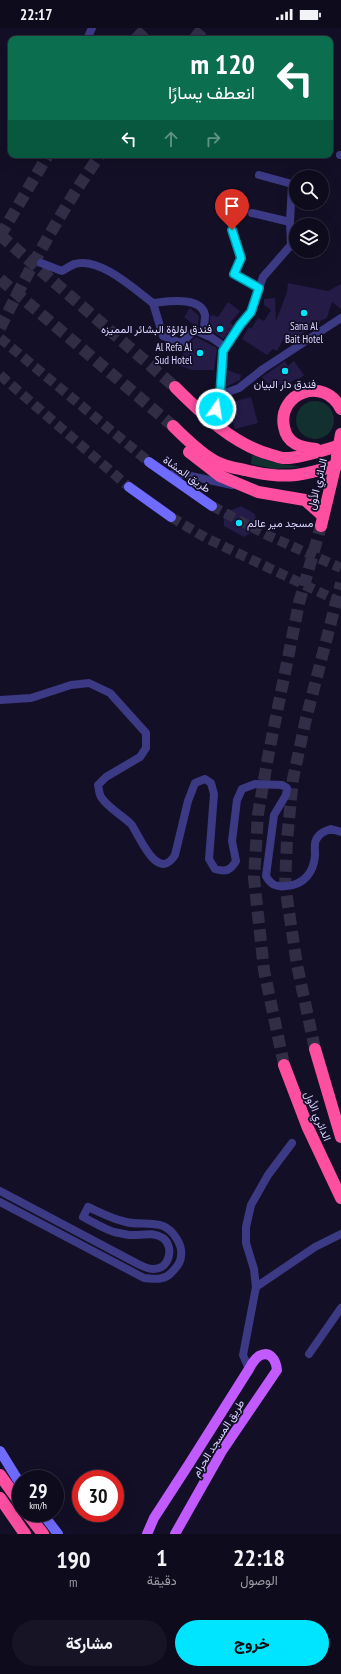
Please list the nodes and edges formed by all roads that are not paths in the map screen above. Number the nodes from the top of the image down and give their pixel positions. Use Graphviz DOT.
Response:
graph roads {
  1 [pos="259,176"];
  2 [pos="252,213"];
  3 [pos="290,218"];
  4 [pos="289,222"];
  5 [pos="232,230"];
  6 [pos="289,247"];
  7 [pos="41,263"];
  8 [pos="259,288"];
  9 [pos="153,303"];
  10 [pos="341,318"];
  11 [pos="209,336"];
  12 [pos="225,346"];
  13 [pos="175,388"];
  14 [pos="220,395"];
  15 [pos="194,406"];
  16 [pos="341,410"];
  17 [pos="210,419"];
  18 [pos="341,434"];
  19 [pos="341,445"];
  20 [pos="323,450"];
  21 [pos="340,457"];
  22 [pos="149,462"];
  23 [pos="169,477"];
  24 [pos="240,485"];
  25 [pos="129,487"];
  26 [pos="212,506"];
  27 [pos="171,517"];
  28 [pos="0,700"];
  29 [pos="341,832"];
  30 [pos="315,1049"];
  31 [pos="284,1066"];
  32 [pos="341,1137"];
  33 [pos="292,1142"];
  34 [pos="0,1191"];
  35 [pos="341,1198"];
  36 [pos="0,1202"];
  37 [pos="341,1234"];
  38 [pos="256,1287"];
  39 [pos="341,1308"];
  40 [pos="309,1354"];
  41 [pos="248,1369"];
  42 [pos="0,1452"];
  43 [pos="12,1471"];
  44 [pos="0,1475"];
  45 [pos="12,1492"];
  46 [pos="0,1498"];
  47 [pos="33,1522"];
  48 [pos="49,1522"];
  49 [pos="25,1534"];
  50 [pos="42,1534"];
  51 [pos="58,1534"];
  52 [pos="147,1534"];
  53 [pos="175,1534"];
  1 -- 3 [label="street"];
  2 -- 4 [label="street"];
  5 -- 8 [label="street"];
  6 -- 8 [label="street"];
  7 -- 9 [label="street"];
  8 -- 12 [label="street"];
  9 -- 11 [label="street"];
  9 -- 11 [label="street"];
  10 -- 14 [label="street"];
  11 -- 12 [label="street"];
  12 -- 14 [label="street"];
  13 -- 15 [label="highway"];
  14 -- 15 [label="street"];
  14 -- 17 [label="street"];
  15 -- 17 [label="highway"];
  16 -- 20 [label="highway"];
  17 -- 20 [label="highway"];
  18 -- 21 [label="highway, الدائري الأول, bridge"];
  19 -- 20 [label="highway"];
  21 -- 24 [label="highway, الدائري الأول, bridge"];
  21 -- 24 [label="highway"];
  22 -- 23 [label="main road, طريق المشاة"];
  23 -- 24 [label="street"];
  23 -- 26 [label="main road, طريق المشاة"];
  25 -- 27 [label="main road"];
  28 -- 29 [label="street"];
  30 -- 32 [label="highway, الدائري الأول"];
  31 -- 35 [label="highway, الدائري الأول"];
  33 -- 38 [label="street"];
  34 -- 36 [label="street"];
  37 -- 38 [label="street"];
  38 -- 41 [label="street"];
  39 -- 40 [label="street"];
  41 -- 52 [label="main road, طريق المسجد الحرام"];
  41 -- 53 [label="main road, طريق المسجد الحرام"];
  42 -- 43 [label="main road"];
  44 -- 45 [label="highway"];
  46 -- 49 [label="highway"];
  47 -- 50 [label="highway"];
  48 -- 51 [label="main road"];
}
